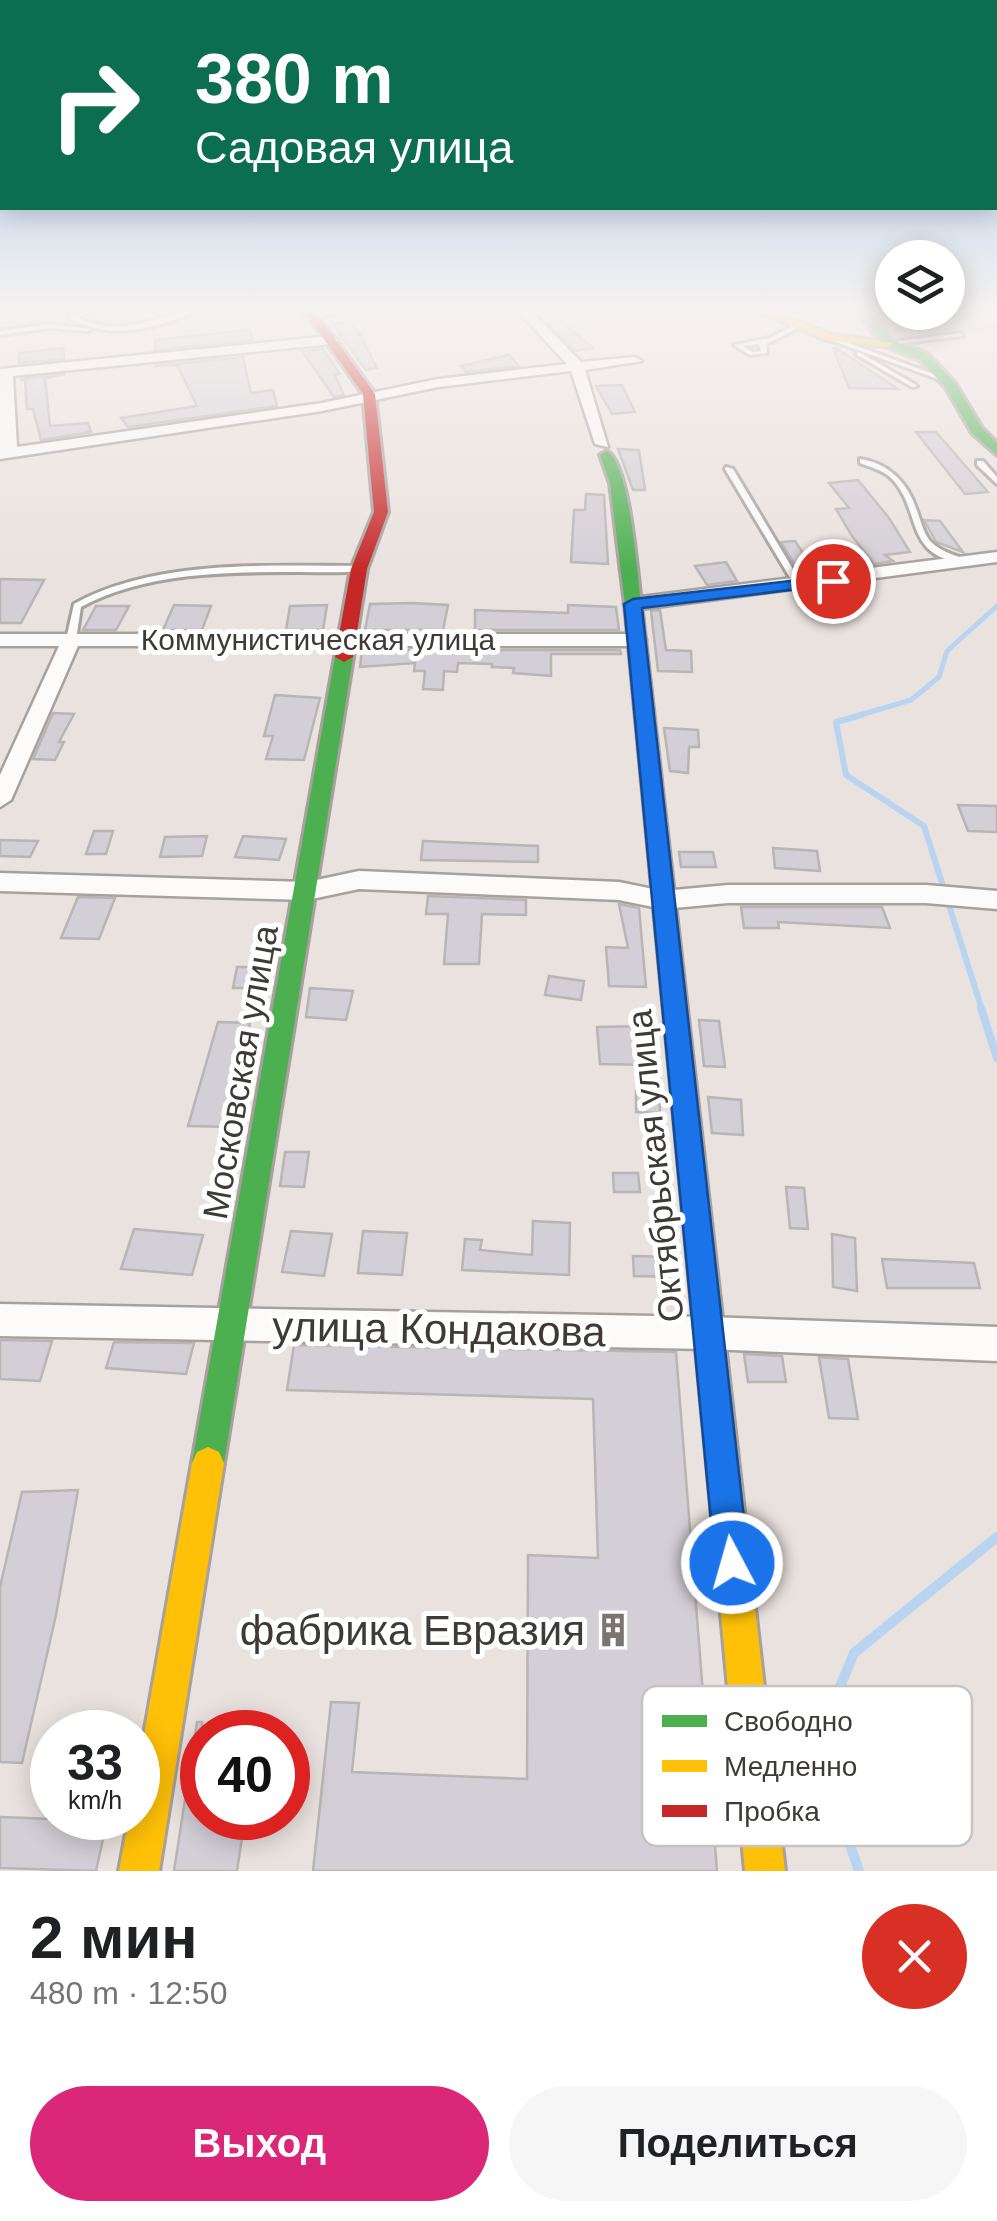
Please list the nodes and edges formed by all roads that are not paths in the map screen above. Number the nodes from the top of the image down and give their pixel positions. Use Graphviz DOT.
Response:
graph roads {
  1 [pos="4,398"];
  2 [pos="353,398"];
  3 [pos="369,398"];
  4 [pos="588,398"];
  5 [pos="956,398"];
  6 [pos="605,450"];
  7 [pos="5,453"];
  8 [pos="988,457"];
  9 [pos="864,461"];
  10 [pos="728,469"];
  11 [pos="997,482"];
  12 [pos="997,556"];
  13 [pos="966,562"];
  14 [pos="358,569"];
  15 [pos="800,586"];
  16 [pos="633,604"];
  17 [pos="347,636"];
  18 [pos="0,640"];
  19 [pos="71,640"];
  20 [pos="636,640"];
  21 [pos="0,800"];
  22 [pos="0,882"];
  23 [pos="307,892"];
  24 [pos="663,900"];
  25 [pos="993,900"];
  26 [pos="0,1320"];
  27 [pos="231,1325"];
  28 [pos="707,1332"];
  29 [pos="997,1344"];
  30 [pos="745,1686"];
  31 [pos="762,1846"];
  32 [pos="138,1871"];
  33 [pos="765,1871"];
  1 -- 7 [label="street"];
  2 -- 7 [label="street"];
  3 -- 14 [label="street, Московская улица"];
  4 -- 6 [label="street, Октябрьская улица"];
  5 -- 8 [label="street"];
  6 -- 16 [label="street, Октябрьская улица"];
  8 -- 11 [label="lane"];
  9 -- 13 [label="lane"];
  10 -- 15 [label="lane"];
  12 -- 13 [label="street"];
  13 -- 15 [label="street"];
  14 -- 17 [label="street, Московская улица"];
  14 -- 19 [label="lane"];
  15 -- 16 [label="street"];
  16 -- 20 [label="street, Октябрьская улица"];
  17 -- 19 [label="street, Коммунистическая улица"];
  17 -- 20 [label="street, Коммунистическая улица"];
  17 -- 23 [label="street, Московская улица"];
  18 -- 19 [label="street, Коммунистическая улица"];
  19 -- 21 [label="street"];
  20 -- 24 [label="street, Октябрьская улица"];
  22 -- 23 [label="street"];
  23 -- 24 [label="street"];
  23 -- 27 [label="street, Московская улица"];
  24 -- 25 [label="street"];
  24 -- 28 [label="street, Октябрьская улица"];
  26 -- 27 [label="street, улица Кондакова"];
  27 -- 28 [label="street, улица Кондакова"];
  27 -- 32 [label="street, Московская улица"];
  28 -- 29 [label="street, улица Кондакова"];
  28 -- 30 [label="street, Октябрьская улица"];
  31 -- 33 [label="street, Октябрьская улица"];
}
